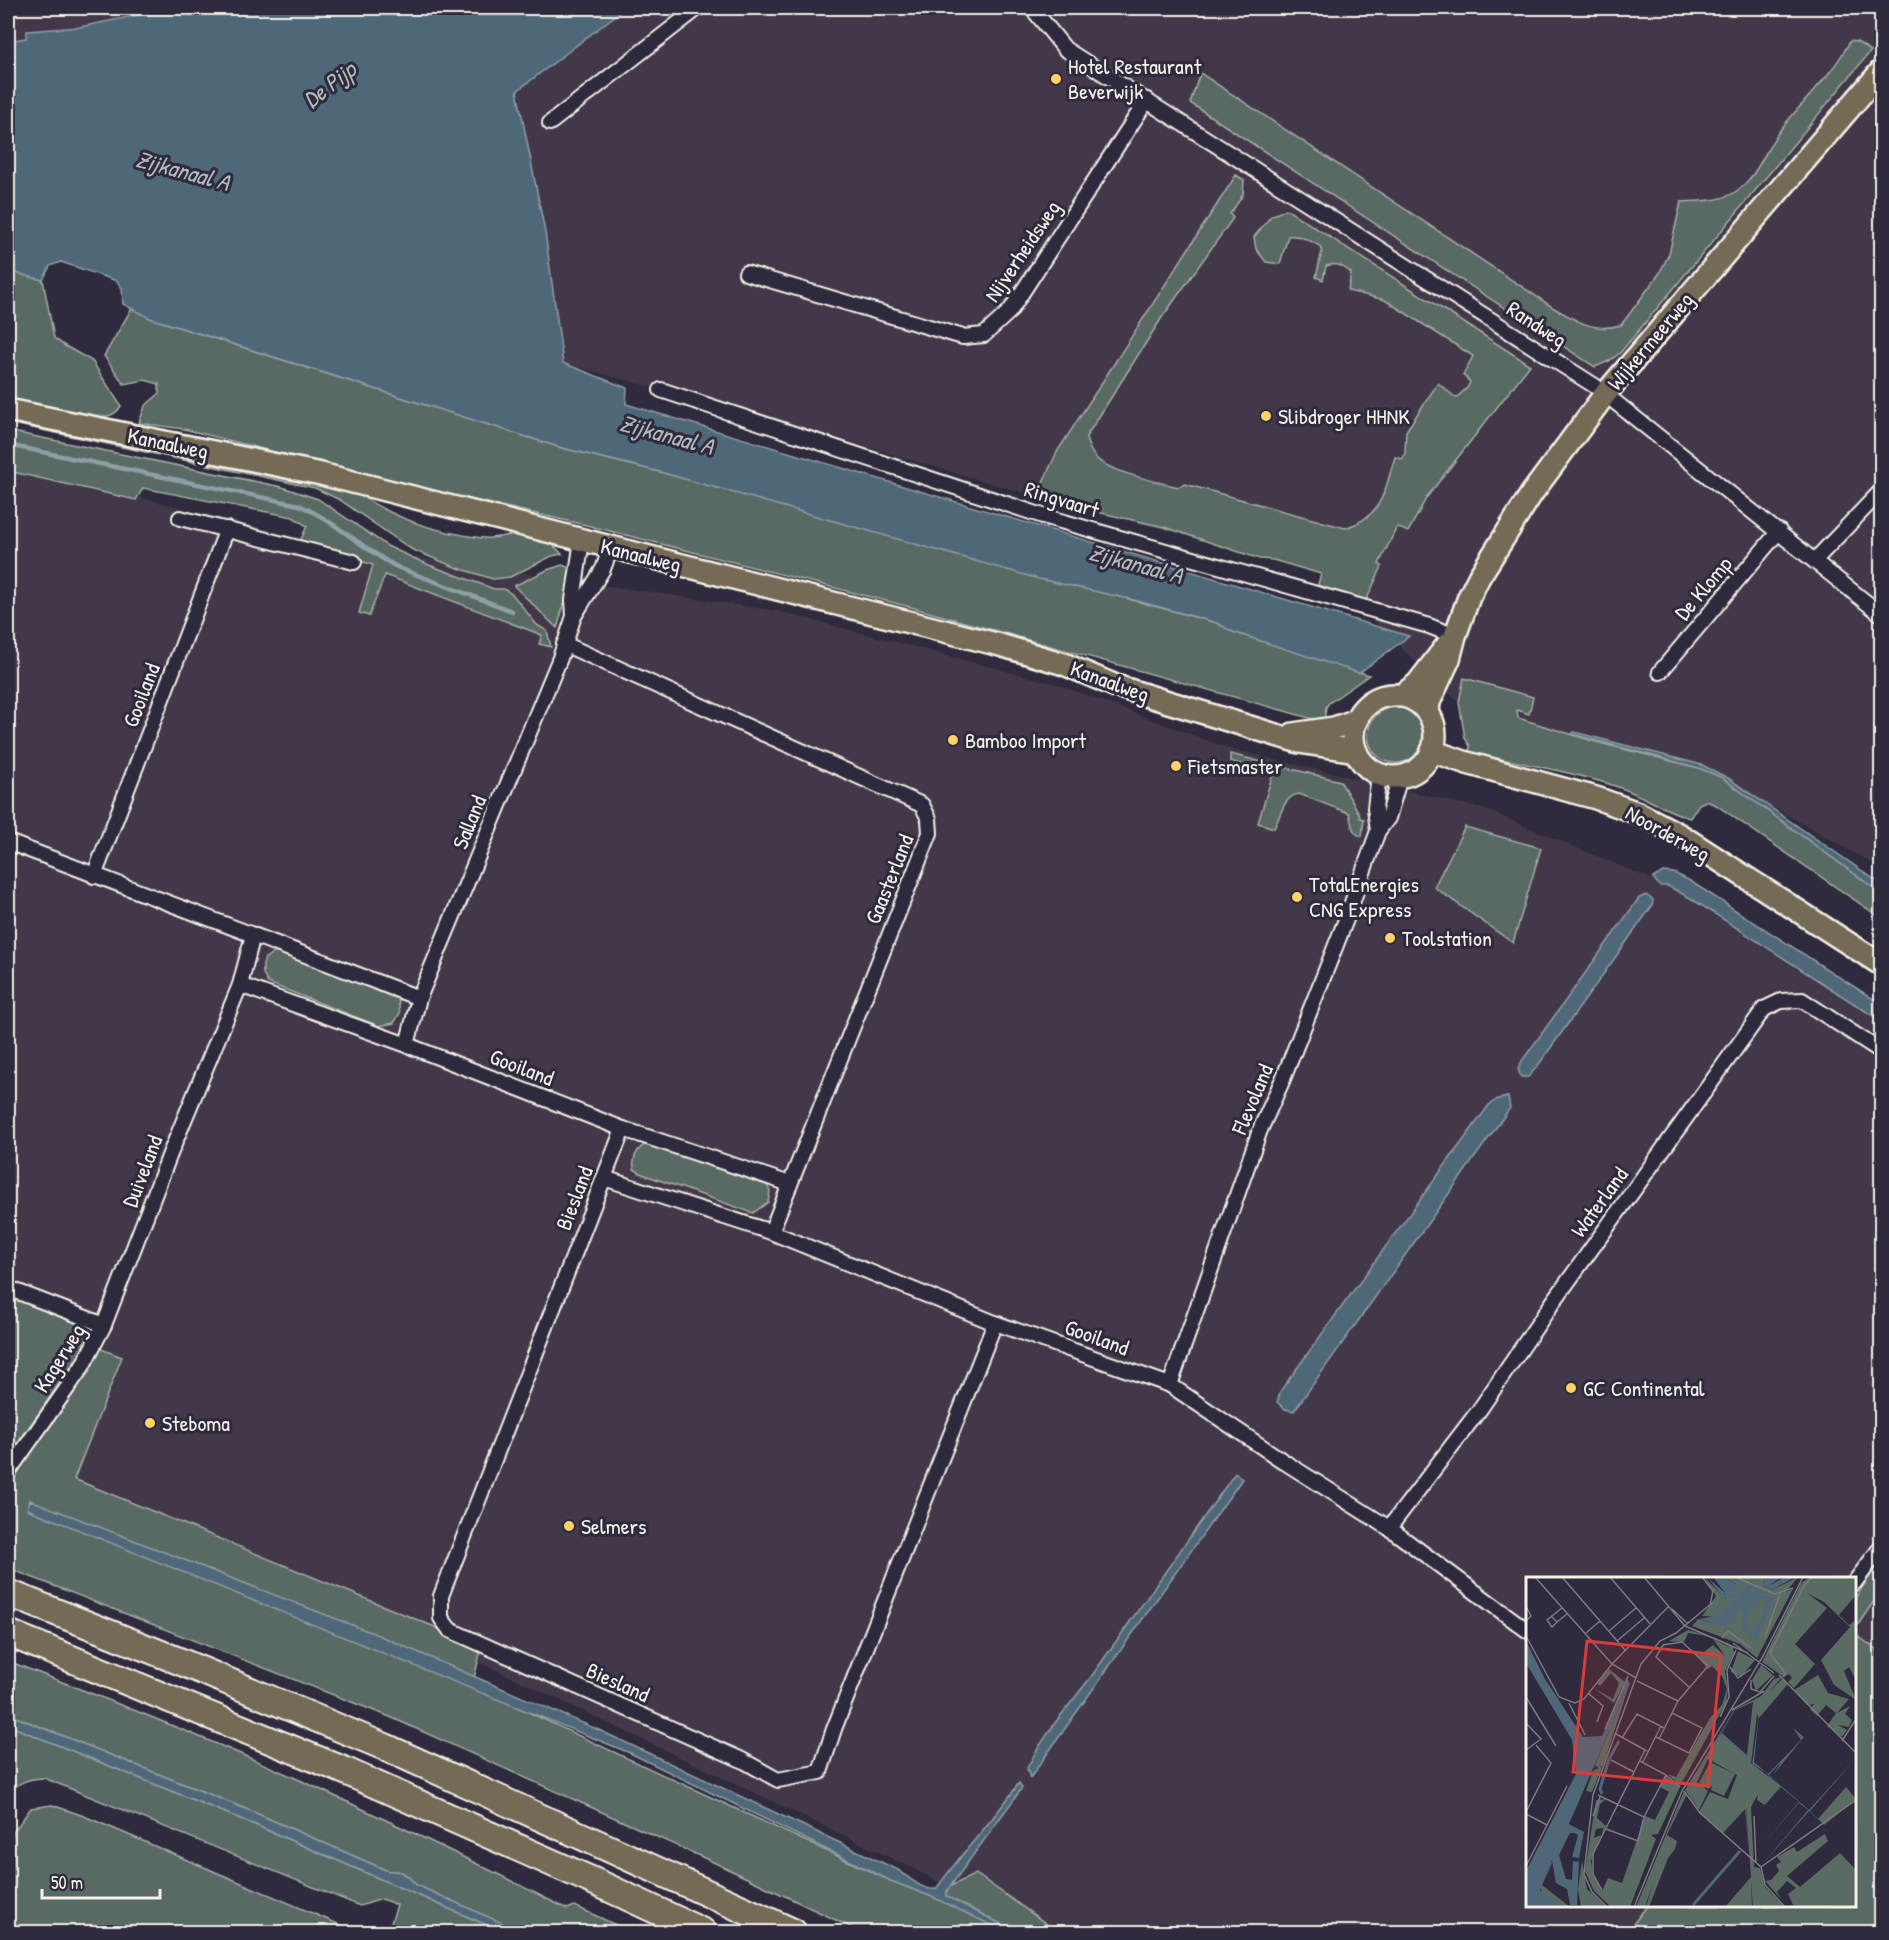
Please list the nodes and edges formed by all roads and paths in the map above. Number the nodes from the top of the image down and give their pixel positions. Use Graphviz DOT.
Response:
graph roads {
  1 [pos="698,8"];
  2 [pos="1032,8"];
  3 [pos="1881,70"];
  4 [pos="1147,100"];
  5 [pos="550,123"];
  6 [pos="746,273"];
  7 [pos="661,390"];
  8 [pos="1606,393"];
  9 [pos="8,410"];
  10 [pos="1881,489"];
  11 [pos="180,518"];
  12 [pos="227,529"];
  13 [pos="1779,531"];
  14 [pos="582,540"];
  15 [pos="611,547"];
  16 [pos="1815,560"];
  17 [pos="354,562"];
  18 [pos="1881,615"];
  19 [pos="574,616"];
  20 [pos="1455,636"];
  21 [pos="564,644"];
  22 [pos="1660,672"];
  23 [pos="1401,696"];
  24 [pos="1428,712"];
  25 [pos="1357,720"];
  26 [pos="1266,732"];
  27 [pos="1356,751"];
  28 [pos="1432,752"];
  29 [pos="1379,775"];
  30 [pos="1400,777"];
  31 [pos="1378,831"];
  32 [pos="8,842"];
  33 [pos="94,876"];
  34 [pos="253,935"];
  35 [pos="1881,965"];
  36 [pos="240,985"];
  37 [pos="419,998"];
  38 [pos="407,1045"];
  39 [pos="1881,1052"];
  40 [pos="623,1129"];
  41 [pos="604,1178"];
  42 [pos="790,1184"];
  43 [pos="771,1232"];
  44 [pos="8,1288"];
  45 [pos="995,1323"];
  46 [pos="104,1325"];
  47 [pos="1170,1385"];
  48 [pos="8,1472"];
  49 [pos="1389,1528"];
  50 [pos="1881,1546"];
  51 [pos="1856,1580"];
  52 [pos="8,1593"];
  53 [pos="1526,1629"];
  54 [pos="8,1634"];
  55 [pos="703,1932"];
  56 [pos="793,1932"];
  1 -- 5 [label="street"];
  2 -- 4 [label="street, Randweg"];
  3 -- 8 [label="main road, Wijkermeerweg"];
  4 -- 6 [label="street, Nijverheidsweg"];
  4 -- 8 [label="street, Randweg"];
  7 -- 20 [label="street, Ringvaart"];
  8 -- 13 [label="street, Randweg"];
  8 -- 20 [label="main road, Wijkermeerweg"];
  9 -- 14 [label="main road, Kanaalweg"];
  10 -- 16 [label="street"];
  11 -- 12 [label="street"];
  12 -- 17 [label="street"];
  12 -- 33 [label="street, Gooiland"];
  13 -- 16 [label="street, Randweg"];
  13 -- 22 [label="street, De Klomp"];
  14 -- 15 [label="main road, Kanaalweg"];
  14 -- 19 [label="street, Salland"];
  15 -- 19 [label="street, Salland"];
  15 -- 26 [label="main road, Kanaalweg"];
  16 -- 18 [label="street, Randweg"];
  19 -- 21 [label="street, Salland"];
  20 -- 23 [label="main road, Wijkermeerweg"];
  20 -- 24 [label="main road, Wijkermeerweg"];
  21 -- 37 [label="street, Salland"];
  21 -- 42 [label="street, Gaasterland"];
  23 -- 24 [label="main road"];
  23 -- 25 [label="main road"];
  24 -- 28 [label="main road"];
  25 -- 26 [label="main road, Kanaalweg"];
  25 -- 27 [label="main road"];
  26 -- 27 [label="main road, Kanaalweg"];
  27 -- 29 [label="main road"];
  28 -- 30 [label="main road"];
  28 -- 35 [label="main road, Noorderweg"];
  29 -- 30 [label="main road"];
  29 -- 31 [label="street, Flevoland"];
  30 -- 31 [label="street, Flevoland"];
  31 -- 47 [label="street, Flevoland"];
  32 -- 33 [label="street"];
  33 -- 34 [label="street"];
  34 -- 36 [label="street, Duiveland"];
  34 -- 37 [label="street"];
  36 -- 38 [label="street, Gooiland"];
  36 -- 46 [label="street, Duiveland"];
  37 -- 38 [label="street, Salland"];
  38 -- 40 [label="street, Gooiland"];
  39 -- 49 [label="street, Waterland"];
  40 -- 41 [label="street, Biesland"];
  40 -- 42 [label="street, Gooiland"];
  41 -- 43 [label="street, Gooiland"];
  41 -- 45 [label="street, Biesland"];
  42 -- 43 [label="street, Gaasterland"];
  43 -- 45 [label="street, Gooiland"];
  44 -- 46 [label="street"];
  45 -- 47 [label="street, Gooiland"];
  46 -- 48 [label="street, Kagerweg"];
  47 -- 49 [label="street, Gooiland"];
  49 -- 53 [label="street, Gooiland"];
  50 -- 51 [label="street"];
  52 -- 56 [label="highway"];
  54 -- 55 [label="highway"];
}
